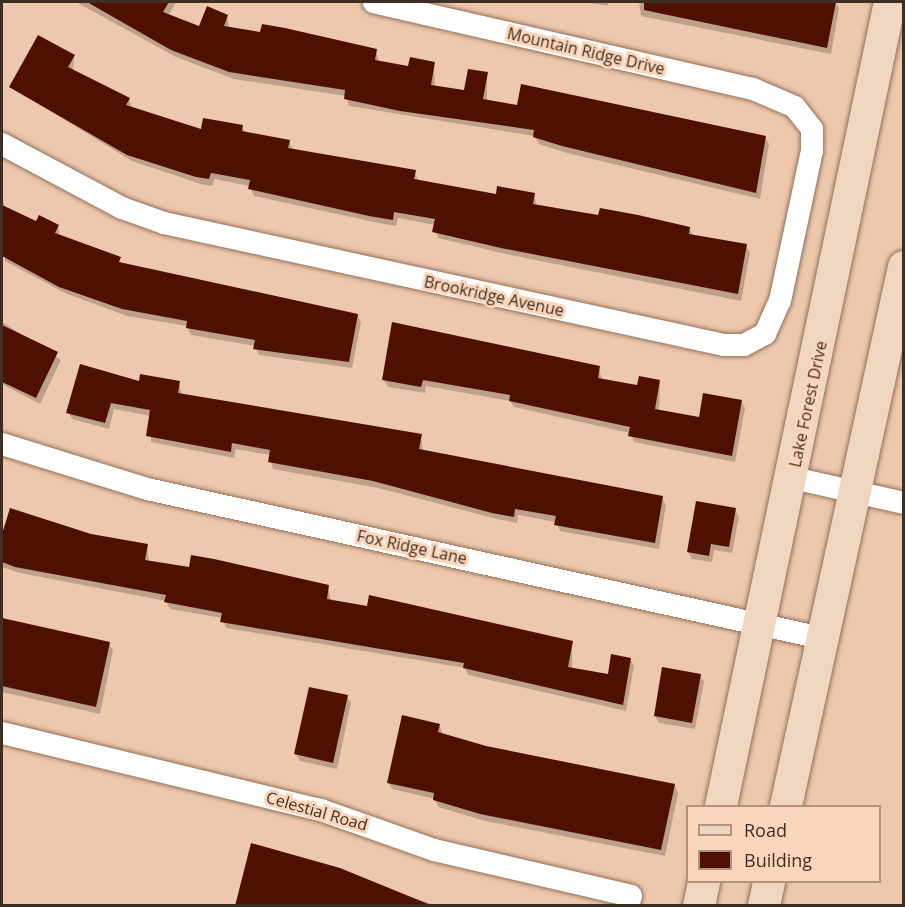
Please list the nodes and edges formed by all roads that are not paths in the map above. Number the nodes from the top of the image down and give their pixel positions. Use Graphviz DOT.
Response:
graph roads {
  1 [pos="374,2"];
  2 [pos="890,2"];
  3 [pos="795,107"];
  4 [pos="2,144"];
  5 [pos="903,267"];
  6 [pos="2,444"];
  7 [pos="793,478"];
  8 [pos="857,493"];
  9 [pos="903,503"];
  10 [pos="762,624"];
  11 [pos="826,639"];
  12 [pos="2,733"];
  13 [pos="721,805"];
  14 [pos="786,805"];
  15 [pos="704,883"];
  16 [pos="769,883"];
  17 [pos="630,901"];
  18 [pos="699,906"];
  19 [pos="764,906"];
  1 -- 3 [label="street, Mountain Ridge Drive"];
  2 -- 7 [label="main road, Lake Forest Drive"];
  3 -- 4 [label="street, Brookridge Avenue"];
  5 -- 8 [label="main road"];
  6 -- 10 [label="street, Fox Ridge Lane"];
  7 -- 8 [label="street"];
  7 -- 10 [label="main road, Lake Forest Drive"];
  8 -- 9 [label="street"];
  8 -- 11 [label="main road"];
  10 -- 11 [label="street, Fox Ridge Lane"];
  10 -- 13 [label="main road, Lake Forest Drive"];
  11 -- 14 [label="main road"];
  12 -- 17 [label="street, Celestial Road"];
  15 -- 18 [label="main road"];
  16 -- 19 [label="main road"];
}
